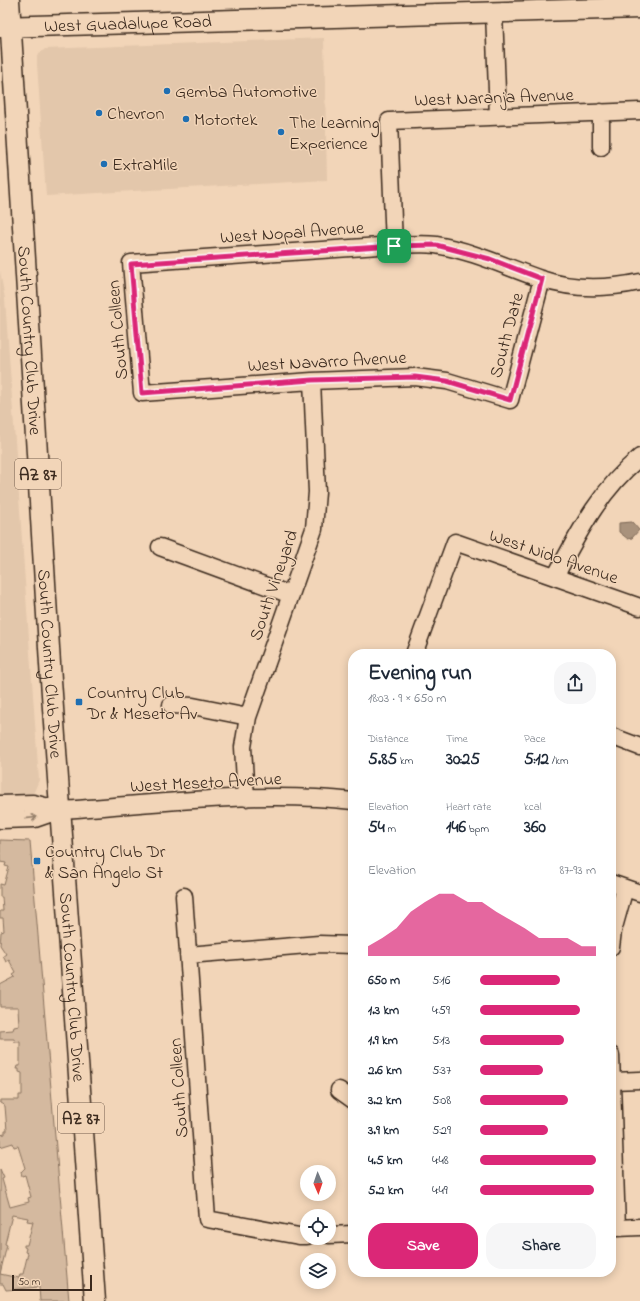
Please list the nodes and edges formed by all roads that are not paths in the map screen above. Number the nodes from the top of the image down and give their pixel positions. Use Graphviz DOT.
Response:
graph roads {
  1 [pos="10,0"];
  2 [pos="640,8"];
  3 [pos="494,12"];
  4 [pos="6,27"];
  5 [pos="640,111"];
  6 [pos="601,112"];
  7 [pos="498,117"];
  8 [pos="601,147"];
  9 [pos="394,246"];
  10 [pos="131,264"];
  11 [pos="542,279"];
  12 [pos="640,282"];
  13 [pos="312,380"];
  14 [pos="142,393"];
  15 [pos="510,400"];
  16 [pos="640,457"];
  17 [pos="160,547"];
  18 [pos="554,576"];
  19 [pos="291,595"];
  20 [pos="640,607"];
  21 [pos="416,649"];
  22 [pos="171,706"];
  23 [pos="248,717"];
  24 [pos="616,738"];
  25 [pos="640,747"];
  26 [pos="246,798"];
  27 [pos="348,800"];
  28 [pos="0,804"];
  29 [pos="61,810"];
  30 [pos="0,820"];
  31 [pos="625,888"];
  32 [pos="184,896"];
  33 [pos="616,920"];
  34 [pos="348,945"];
  35 [pos="188,955"];
  36 [pos="640,1080"];
  37 [pos="616,1081"];
  38 [pos="339,1090"];
  39 [pos="348,1096"];
  40 [pos="616,1199"];
  41 [pos="640,1227"];
  42 [pos="348,1234"];
  43 [pos="336,1235"];
  44 [pos="300,1236"];
  45 [pos="95,1301"];
  1 -- 4 [label="main road, AZ 87"];
  2 -- 3 [label="main road, West Guadalupe Road"];
  3 -- 4 [label="main road, West Guadalupe Road"];
  3 -- 7 [label="street"];
  4 -- 29 [label="main road, South Country Club Drive / AZ 87"];
  5 -- 6 [label="street, West Naranja Avenue"];
  6 -- 7 [label="street, West Naranja Avenue"];
  6 -- 8 [label="street"];
  7 -- 9 [label="street, West Naranja Avenue"];
  9 -- 10 [label="street, West Nopal Avenue"];
  9 -- 11 [label="street, West Nopal Avenue"];
  10 -- 14 [label="street, South Colleen"];
  11 -- 12 [label="street, West Nopal Avenue"];
  11 -- 15 [label="street, South Date"];
  13 -- 14 [label="street, West Navarro Avenue"];
  13 -- 15 [label="street, West Navarro Avenue"];
  13 -- 19 [label="street, South Vineyard"];
  16 -- 18 [label="street"];
  17 -- 19 [label="street"];
  18 -- 20 [label="street, West Nido Avenue"];
  18 -- 21 [label="street, West Nido Avenue"];
  19 -- 23 [label="street, South Vineyard"];
  22 -- 23 [label="street"];
  23 -- 26 [label="street, South Vineyard"];
  24 -- 25 [label="street"];
  26 -- 27 [label="street, West Meseto Avenue"];
  26 -- 29 [label="street, West Meseto Avenue"];
  28 -- 29 [label="street"];
  30 -- 29 [label="street, one-way"];
  29 -- 45 [label="main road, South Country Club Drive / AZ 87"];
  31 -- 33 [label="street"];
  32 -- 35 [label="street, South Colleen"];
  34 -- 35 [label="street"];
  35 -- 44 [label="street, South Colleen"];
  36 -- 37 [label="street"];
  38 -- 39 [label="street"];
  40 -- 41 [label="street"];
  42 -- 43 [label="street"];
}
